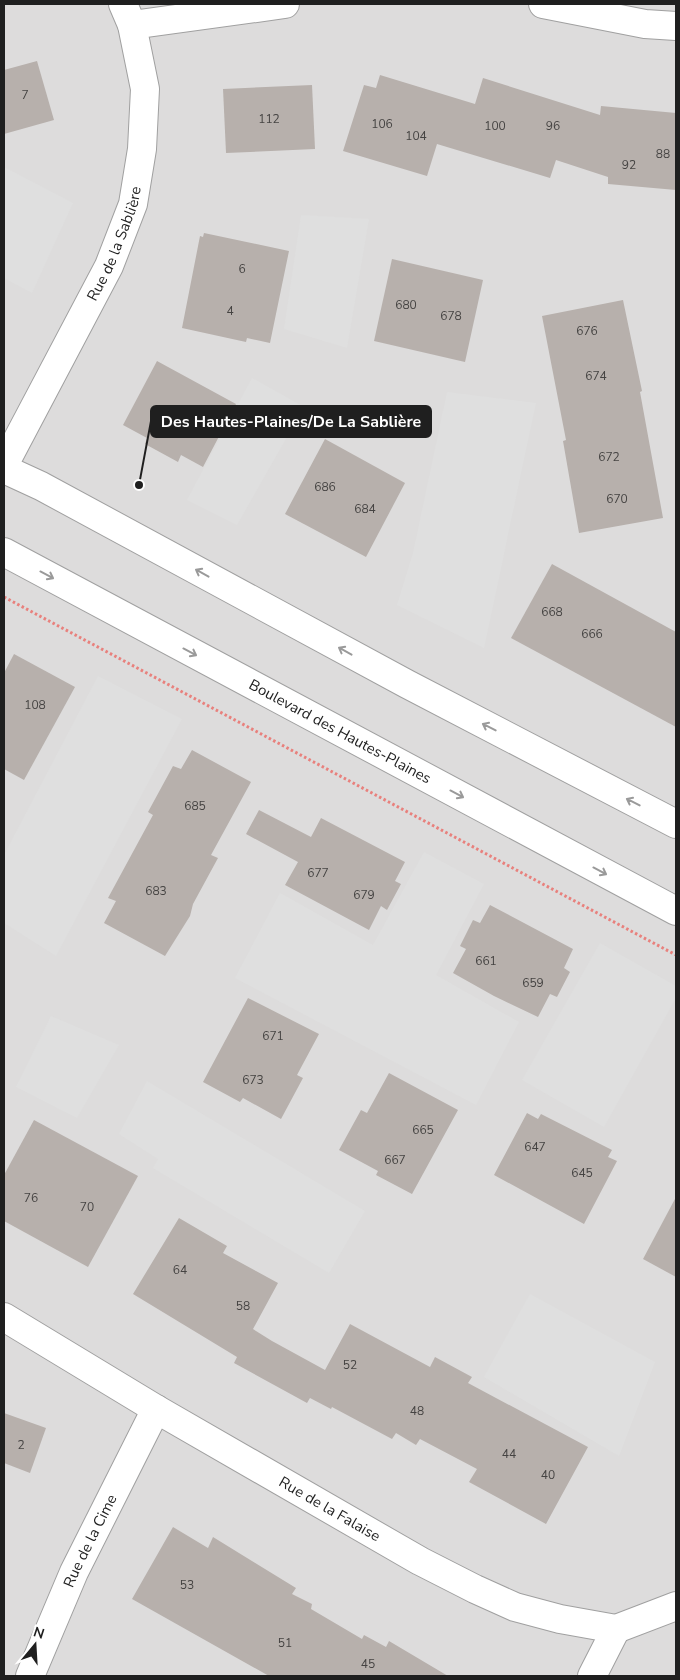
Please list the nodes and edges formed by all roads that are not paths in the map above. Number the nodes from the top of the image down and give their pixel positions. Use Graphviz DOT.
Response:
graph roads {
  1 [pos="285,4"];
  2 [pos="543,4"];
  3 [pos="128,14"];
  4 [pos="676,26"];
  5 [pos="4,467"];
  6 [pos="4,552"];
  7 [pos="676,824"];
  8 [pos="676,911"];
  9 [pos="4,1317"];
  10 [pos="156,1409"];
  11 [pos="676,1606"];
  12 [pos="616,1629"];
  13 [pos="30,1676"];
  14 [pos="592,1676"];
  1 -- 3 [label="street"];
  2 -- 4 [label="street"];
  3 -- 5 [label="street, Rue de la Sablière"];
  7 -- 5 [label="street, one-way"];
  6 -- 8 [label="street, Boulevard des Hautes-Plaines, one-way"];
  9 -- 10 [label="street, Rue de la Falaise"];
  10 -- 12 [label="street, Rue de la Falaise"];
  10 -- 13 [label="street, Rue de la Cime"];
  11 -- 12 [label="street"];
  12 -- 14 [label="street"];
}
